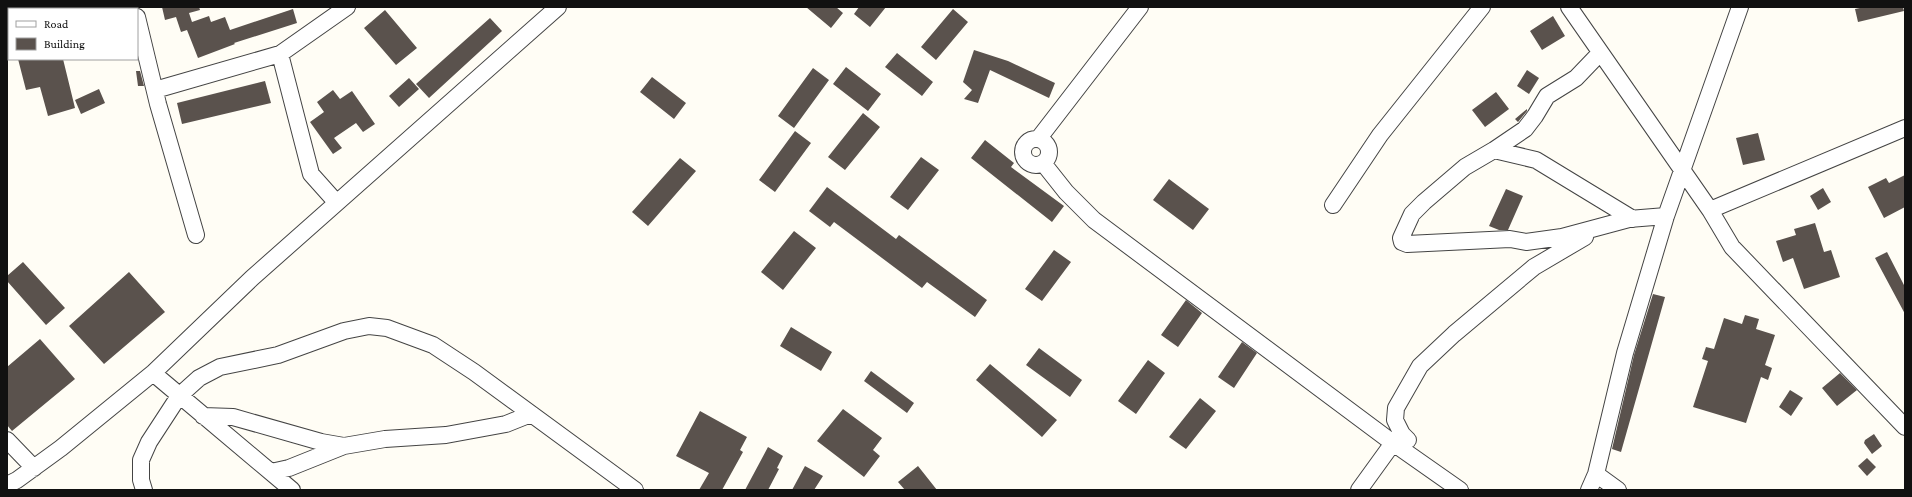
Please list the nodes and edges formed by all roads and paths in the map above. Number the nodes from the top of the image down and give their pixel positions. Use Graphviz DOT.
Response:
graph roads {
  1 [pos="347,7"];
  2 [pos="558,7"];
  3 [pos="1140,7"];
  4 [pos="1482,7"];
  5 [pos="1569,7"];
  6 [pos="1740,7"];
  7 [pos="138,21"];
  8 [pos="1600,53"];
  9 [pos="280,54"];
  10 [pos="155,90"];
  11 [pos="1905,128"];
  12 [pos="1494,150"];
  13 [pos="1683,172"];
  14 [pos="336,202"];
  15 [pos="1333,206"];
  16 [pos="1710,210"];
  17 [pos="1666,216"];
  18 [pos="1633,219"];
  19 [pos="1609,226"];
  20 [pos="196,235"];
  21 [pos="153,373"];
  22 [pos="179,396"];
  23 [pos="531,414"];
  24 [pos="203,416"];
  25 [pos="1905,427"];
  26 [pos="7,440"];
  27 [pos="1393,443"];
  28 [pos="344,446"];
  29 [pos="34,468"];
  30 [pos="271,472"];
  31 [pos="1596,474"];
  32 [pos="7,485"];
  33 [pos="144,490"];
  34 [pos="292,490"];
  35 [pos="635,490"];
  36 [pos="1359,490"];
  37 [pos="1460,490"];
  38 [pos="1589,490"];
  39 [pos="1618,490"];
  1 -- 9 [label="street"];
  2 -- 14 [label="street"];
  3 -- 27 [label="street"];
  4 -- 15 [label="street"];
  5 -- 8 [label="street"];
  6 -- 13 [label="street"];
  7 -- 10 [label="street"];
  8 -- 12 [label="street"];
  8 -- 13 [label="street"];
  9 -- 10 [label="street"];
  9 -- 14 [label="street"];
  10 -- 20 [label="street"];
  11 -- 16 [label="street"];
  12 -- 18 [label="street"];
  12 -- 19 [label="street"];
  13 -- 16 [label="street"];
  13 -- 17 [label="street"];
  14 -- 21 [label="street"];
  16 -- 25 [label="street"];
  17 -- 18 [label="street"];
  17 -- 31 [label="street"];
  18 -- 19 [label="street"];
  19 -- 27 [label="street"];
  21 -- 22 [label="street"];
  21 -- 29 [label="street"];
  22 -- 23 [label="street"];
  22 -- 24 [label="street"];
  22 -- 33 [label="street"];
  23 -- 28 [label="street"];
  23 -- 35 [label="street"];
  24 -- 28 [label="street"];
  24 -- 30 [label="street"];
  26 -- 29 [label="street"];
  27 -- 36 [label="street"];
  27 -- 37 [label="street"];
  28 -- 30 [label="street"];
  29 -- 32 [label="street"];
  30 -- 34 [label="street"];
  31 -- 38 [label="street"];
  31 -- 39 [label="street"];
}
